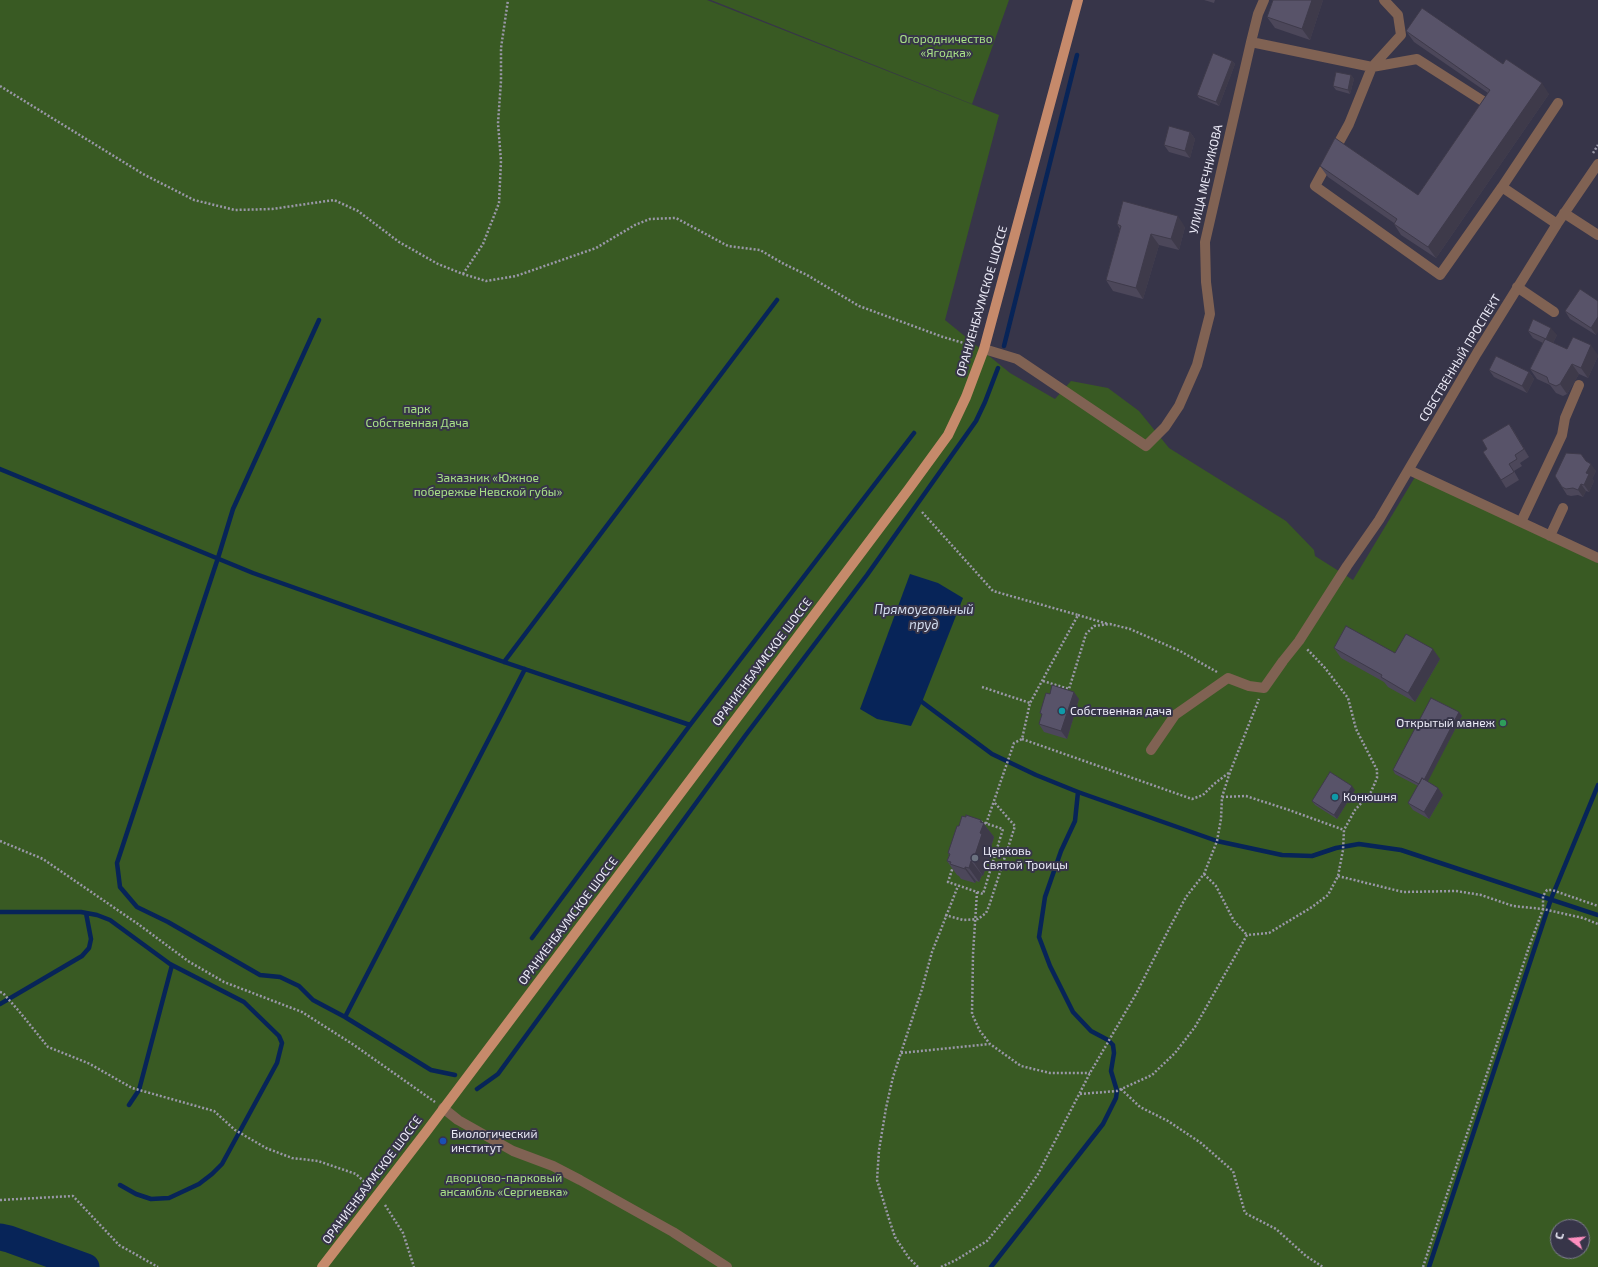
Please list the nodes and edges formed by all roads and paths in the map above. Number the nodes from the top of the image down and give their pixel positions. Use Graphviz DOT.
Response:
graph roads {
  1 [pos="508,0"];
  2 [pos="1078,0"];
  3 [pos="1264,0"];
  4 [pos="1384,0"];
  5 [pos="1251,42"];
  6 [pos="1372,67"];
  7 [pos="0,86"];
  8 [pos="1486,103"];
  9 [pos="1558,103"];
  10 [pos="1598,164"];
  11 [pos="1502,187"];
  12 [pos="1564,213"];
  13 [pos="1557,224"];
  14 [pos="1598,235"];
  15 [pos="463,274"];
  16 [pos="1517,287"];
  17 [pos="1554,312"];
  18 [pos="984,349"];
  19 [pos="1579,385"];
  20 [pos="1409,470"];
  21 [pos="1562,508"];
  22 [pos="922,512"];
  23 [pos="1521,522"];
  24 [pos="1550,536"];
  25 [pos="1598,557"];
  26 [pos="1078,615"];
  27 [pos="1110,624"];
  28 [pos="1299,641"];
  29 [pos="1228,678"];
  30 [pos="1043,681"];
  31 [pos="982,687"];
  32 [pos="1264,688"];
  33 [pos="1030,703"];
  34 [pos="1022,739"];
  35 [pos="1151,750"];
  36 [pos="1230,772"];
  37 [pos="1222,797"];
  38 [pos="994,801"];
  39 [pos="986,824"];
  40 [pos="1344,830"];
  41 [pos="0,841"];
  42 [pos="1204,874"];
  43 [pos="1338,876"];
  44 [pos="958,886"];
  45 [pos="977,892"];
  46 [pos="1598,906"];
  47 [pos="1543,909"];
  48 [pos="945,915"];
  49 [pos="976,919"];
  50 [pos="1598,924"];
  51 [pos="1247,935"];
  52 [pos="0,992"];
  53 [pos="990,1044"];
  54 [pos="901,1053"];
  55 [pos="1090,1073"];
  56 [pos="1121,1089"];
  57 [pos="1080,1094"];
  58 [pos="443,1108"];
  59 [pos="378,1193"];
  60 [pos="0,1200"];
  61 [pos="158,1267"];
  62 [pos="322,1267"];
  63 [pos="414,1267"];
  64 [pos="727,1267"];
  65 [pos="918,1267"];
  66 [pos="941,1267"];
  67 [pos="1323,1267"];
  68 [pos="1423,1267"];
  1 -- 15 [label="path"];
  2 -- 18 [label="main road, ОРАНИЕНБАУМСКОЕ ШОССЕ"];
  3 -- 5 [label="street, УЛИЦА МЕЧНИКОВА"];
  4 -- 6 [label="street"];
  5 -- 6 [label="street"];
  5 -- 18 [label="street, УЛИЦА МЕЧНИКОВА"];
  6 -- 8 [label="street"];
  6 -- 11 [label="street"];
  7 -- 15 [label="path"];
  9 -- 11 [label="street"];
  10 -- 12 [label="street, СОБСТВЕННЫЙ ПРОСПЕКТ"];
  11 -- 13 [label="street"];
  12 -- 13 [label="street, СОБСТВЕННЫЙ ПРОСПЕКТ"];
  12 -- 14 [label="street"];
  13 -- 16 [label="street, СОБСТВЕННЫЙ ПРОСПЕКТ"];
  15 -- 18 [label="path"];
  16 -- 17 [label="street"];
  16 -- 20 [label="street, СОБСТВЕННЫЙ ПРОСПЕКТ"];
  18 -- 58 [label="main road, ОРАНИЕНБАУМСКОЕ ШОССЕ"];
  19 -- 23 [label="street"];
  20 -- 23 [label="street"];
  20 -- 28 [label="street, СОБСТВЕННЫЙ ПРОСПЕКТ"];
  21 -- 24 [label="street"];
  22 -- 26 [label="path"];
  23 -- 24 [label="street"];
  24 -- 25 [label="street"];
  26 -- 27 [label="path"];
  26 -- 30 [label="path"];
  27 -- 29 [label="path"];
  27 -- 30 [label="path"];
  28 -- 32 [label="street, СОБСТВЕННЫЙ ПРОСПЕКТ"];
  28 -- 40 [label="path"];
  29 -- 32 [label="street"];
  29 -- 35 [label="street"];
  30 -- 33 [label="path"];
  31 -- 33 [label="path"];
  32 -- 36 [label="path"];
  33 -- 34 [label="path"];
  34 -- 36 [label="path"];
  34 -- 38 [label="path"];
  36 -- 37 [label="path"];
  37 -- 40 [label="path"];
  37 -- 42 [label="path"];
  38 -- 39 [label="path"];
  38 -- 49 [label="path"];
  39 -- 44 [label="path"];
  39 -- 45 [label="path"];
  40 -- 43 [label="path"];
  41 -- 58 [label="path"];
  42 -- 51 [label="path"];
  42 -- 55 [label="path"];
  43 -- 47 [label="path"];
  43 -- 51 [label="path"];
  44 -- 45 [label="path"];
  44 -- 48 [label="path"];
  45 -- 49 [label="path"];
  46 -- 47 [label="path"];
  47 -- 50 [label="path"];
  47 -- 68 [label="path"];
  48 -- 49 [label="path"];
  48 -- 54 [label="path"];
  49 -- 53 [label="path"];
  51 -- 56 [label="path"];
  52 -- 59 [label="path"];
  53 -- 54 [label="path"];
  53 -- 55 [label="path"];
  54 -- 65 [label="path"];
  55 -- 57 [label="path"];
  56 -- 57 [label="path"];
  56 -- 67 [label="path"];
  57 -- 66 [label="path"];
  58 -- 59 [label="main road, ОРАНИЕНБАУМСКОЕ ШОССЕ"];
  58 -- 64 [label="street"];
  59 -- 62 [label="main road, ОРАНИЕНБАУМСКОЕ ШОССЕ"];
  59 -- 63 [label="path"];
  60 -- 61 [label="path"];
}
